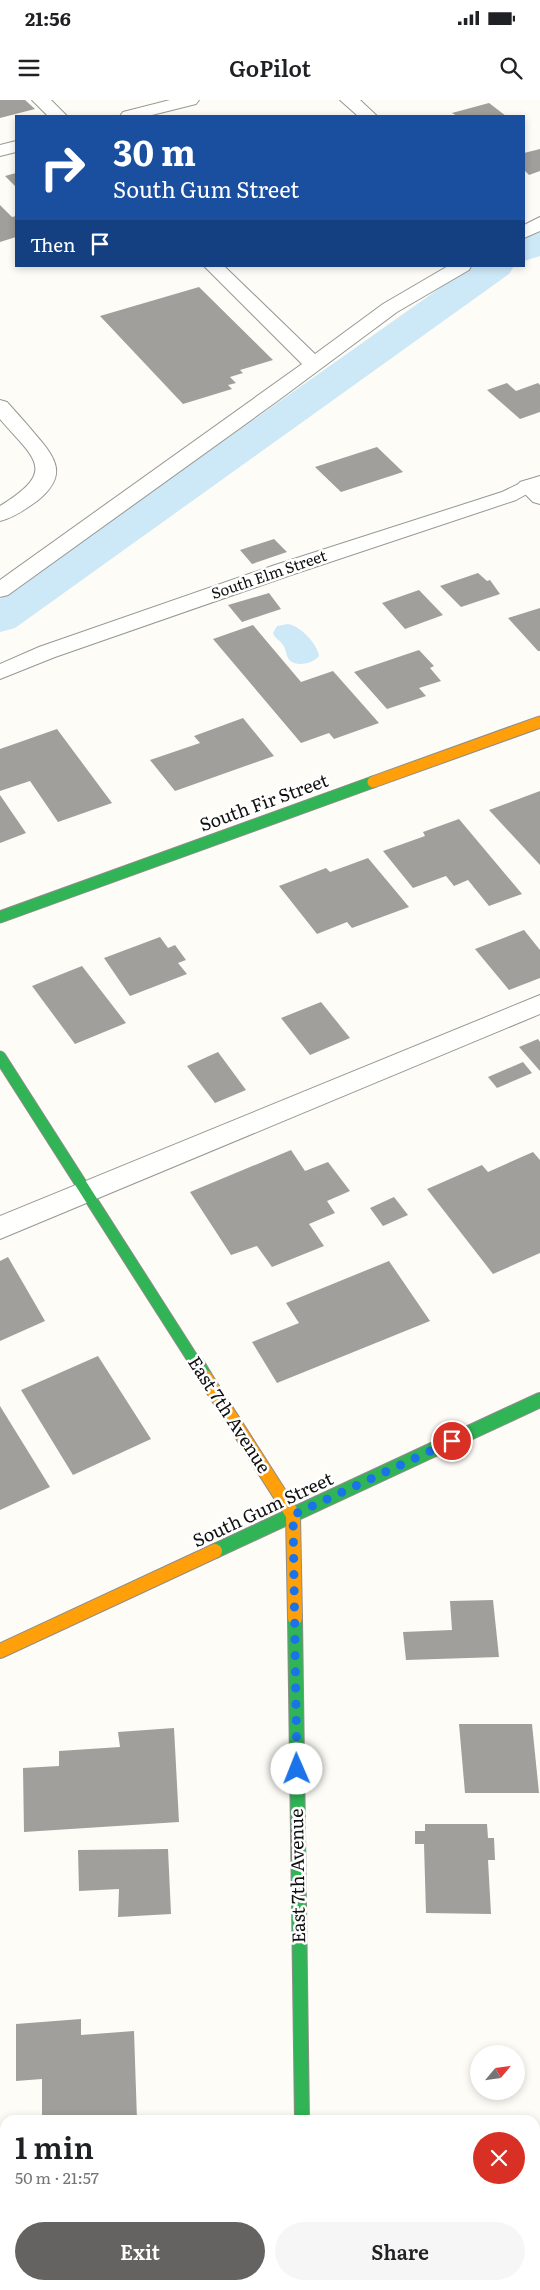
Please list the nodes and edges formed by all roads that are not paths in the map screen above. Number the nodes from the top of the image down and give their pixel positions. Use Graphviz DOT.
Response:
graph roads {
  1 [pos="41,100"];
  2 [pos="190,100"];
  3 [pos="349,100"];
  4 [pos="57,115"];
  5 [pos="133,115"];
  6 [pos="367,115"];
  7 [pos="15,146"];
  8 [pos="0,151"];
  9 [pos="540,223"];
  10 [pos="525,231"];
  11 [pos="213,267"];
  12 [pos="460,267"];
  13 [pos="314,364"];
  14 [pos="0,406"];
  15 [pos="536,489"];
  16 [pos="0,515"];
  17 [pos="0,590"];
  18 [pos="0,672"];
  19 [pos="540,722"];
  20 [pos="0,917"];
  21 [pos="540,1004"];
  22 [pos="0,1057"];
  23 [pos="87,1192"];
  24 [pos="0,1228"];
  25 [pos="540,1400"];
  26 [pos="293,1515"];
  27 [pos="0,1651"];
  28 [pos="302,2115"];
  1 -- 4 [label="street"];
  2 -- 5 [label="street"];
  3 -- 6 [label="street"];
  7 -- 8 [label="street"];
  9 -- 10 [label="street"];
  11 -- 13 [label="street"];
  12 -- 13 [label="street"];
  13 -- 17 [label="street"];
  14 -- 16 [label="street"];
  15 -- 18 [label="street, South Elm Street"];
  19 -- 20 [label="street, South Fir Street"];
  21 -- 23 [label="street"];
  22 -- 23 [label="street, East 7th Avenue"];
  23 -- 24 [label="street"];
  23 -- 26 [label="street, East 7th Avenue"];
  25 -- 26 [label="street, South Gum Street"];
  26 -- 27 [label="street, South Gum Street"];
  26 -- 28 [label="street, East 7th Avenue"];
}
